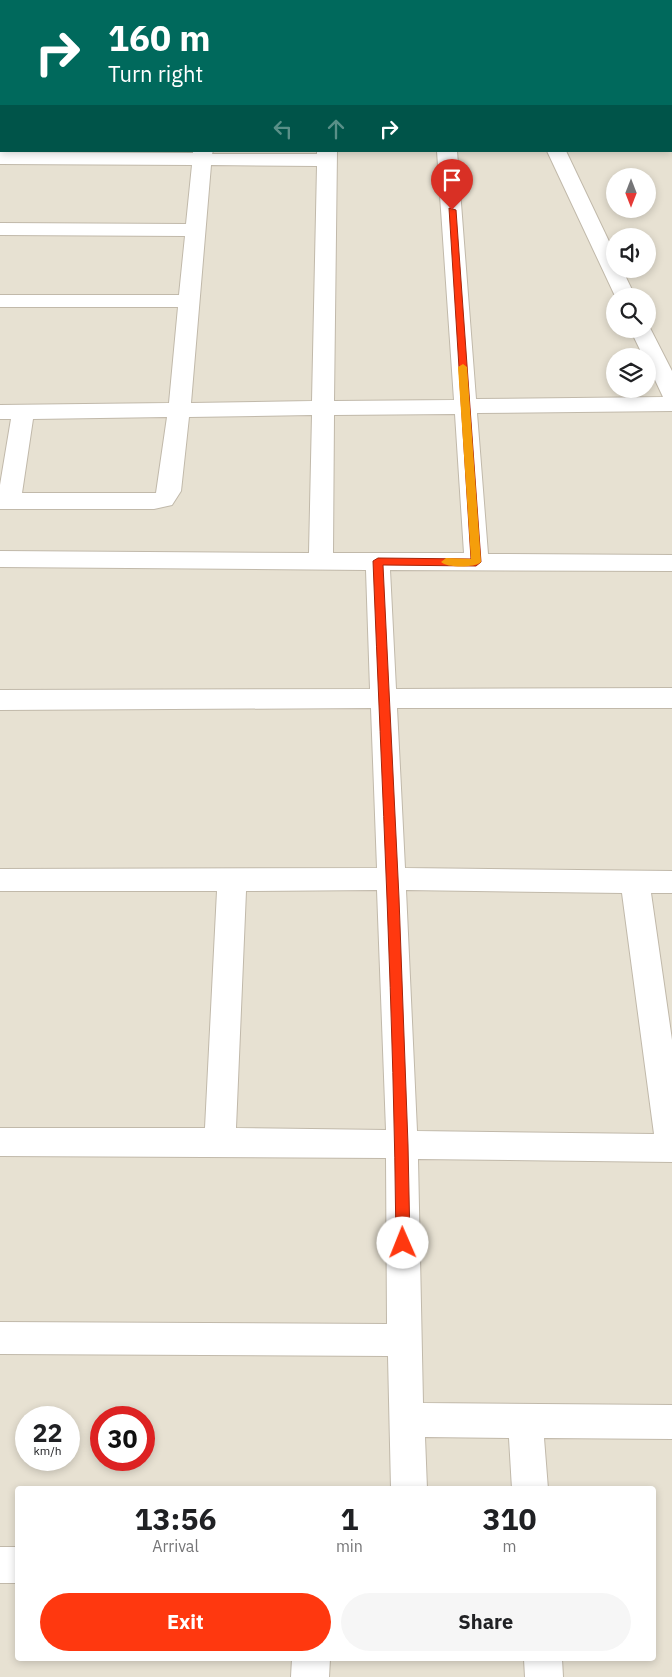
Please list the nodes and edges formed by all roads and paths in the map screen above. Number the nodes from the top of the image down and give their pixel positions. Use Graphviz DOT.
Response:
graph roads {
  1 [pos="447,152"];
  2 [pos="556,152"];
  3 [pos="203,155"];
  4 [pos="327,155"];
  5 [pos="0,158"];
  6 [pos="0,229"];
  7 [pos="196,230"];
  8 [pos="621,288"];
  9 [pos="0,301"];
  10 [pos="189,301"];
  11 [pos="649,338"];
  12 [pos="663,354"];
  13 [pos="672,394"];
  14 [pos="672,404"];
  15 [pos="466,406"];
  16 [pos="323,408"];
  17 [pos="179,410"];
  18 [pos="0,412"];
  19 [pos="23,412"];
  20 [pos="5,501"];
  21 [pos="0,559"];
  22 [pos="321,561"];
  23 [pos="378,561"];
  24 [pos="476,562"];
  25 [pos="672,563"];
  26 [pos="672,698"];
  27 [pos="385,699"];
  28 [pos="0,700"];
  29 [pos="392,879"];
  30 [pos="0,880"];
  31 [pos="232,880"];
  32 [pos="635,882"];
  33 [pos="672,882"];
  34 [pos="0,1142"];
  35 [pos="220,1142"];
  36 [pos="402,1145"];
  37 [pos="672,1148"];
  38 [pos="0,1338"];
  39 [pos="404,1340"];
  40 [pos="408,1420"];
  41 [pos="525,1420"];
  42 [pos="672,1422"];
  43 [pos="409,1486"];
  44 [pos="530,1486"];
  45 [pos="0,1565"];
  46 [pos="15,1566"];
  47 [pos="311,1661"];
  48 [pos="543,1661"];
  49 [pos="310,1677"];
  50 [pos="544,1677"];
  1 -- 15 [label="street"];
  2 -- 8 [label="street"];
  3 -- 4 [label="street"];
  3 -- 5 [label="street"];
  3 -- 7 [label="street"];
  4 -- 16 [label="street"];
  6 -- 7 [label="street"];
  7 -- 10 [label="street"];
  9 -- 10 [label="street"];
  10 -- 17 [label="street"];
  11 -- 12 [label="street"];
  12 -- 13 [label="street"];
  14 -- 15 [label="street"];
  15 -- 16 [label="street"];
  15 -- 24 [label="street"];
  16 -- 17 [label="street"];
  16 -- 22 [label="street"];
  17 -- 19 [label="street"];
  17 -- 20 [label="street"];
  18 -- 19 [label="street"];
  19 -- 20 [label="street"];
  21 -- 22 [label="street"];
  22 -- 23 [label="street"];
  23 -- 24 [label="street"];
  23 -- 27 [label="street"];
  24 -- 25 [label="street"];
  26 -- 27 [label="street"];
  27 -- 28 [label="street"];
  27 -- 29 [label="street"];
  29 -- 31 [label="street"];
  29 -- 32 [label="street"];
  29 -- 36 [label="street"];
  30 -- 31 [label="street"];
  31 -- 35 [label="street"];
  32 -- 33 [label="street"];
  32 -- 37 [label="street"];
  34 -- 35 [label="street"];
  35 -- 36 [label="street"];
  36 -- 37 [label="street"];
  36 -- 39 [label="street"];
  38 -- 39 [label="street"];
  39 -- 40 [label="street"];
  40 -- 41 [label="street"];
  40 -- 43 [label="street"];
  41 -- 42 [label="street"];
  41 -- 44 [label="street"];
  45 -- 46 [label="street"];
  47 -- 49 [label="street"];
  48 -- 50 [label="street"];
}
